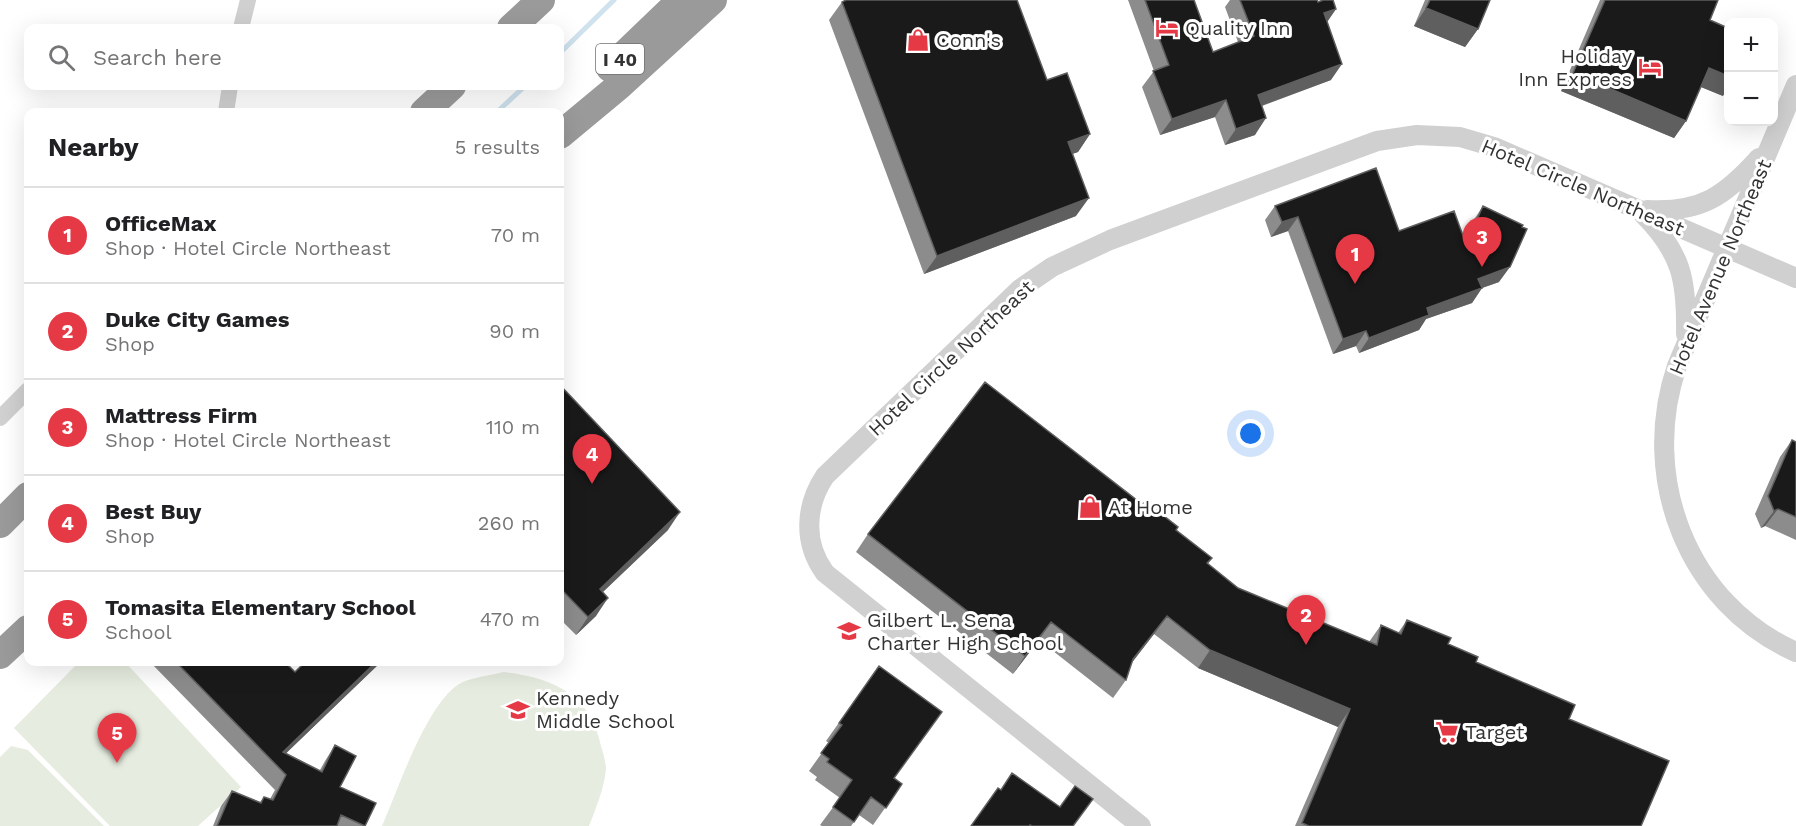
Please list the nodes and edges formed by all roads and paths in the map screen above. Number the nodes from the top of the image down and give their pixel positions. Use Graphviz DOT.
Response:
graph roads {
  1 [pos="248,0"];
  2 [pos="531,0"];
  3 [pos="541,0"];
  4 [pos="681,0"];
  5 [pos="713,0"];
  6 [pos="242,24"];
  7 [pos="509,24"];
  8 [pos="515,24"];
  9 [pos="1796,85"];
  10 [pos="229,90"];
  11 [pos="227,108"];
  12 [pos="564,114"];
  13 [pos="564,132"];
  14 [pos="1769,147"];
  15 [pos="1640,210"];
  16 [pos="1726,248"];
  17 [pos="1796,278"];
  18 [pos="1685,345"];
  19 [pos="24,394"];
  20 [pos="0,418"];
  21 [pos="24,500"];
  22 [pos="0,524"];
  23 [pos="24,633"];
  24 [pos="1796,652"];
  25 [pos="0,655"];
  26 [pos="1141,826"];
  1 -- 6 [label="street"];
  2 -- 7 [label="highway"];
  3 -- 8 [label="highway"];
  4 -- 12 [label="highway, I 40"];
  5 -- 13 [label="highway"];
  9 -- 14 [label="street, Hotel Avenue Northeast"];
  10 -- 11 [label="street"];
  14 -- 15 [label="street"];
  14 -- 16 [label="street, Hotel Avenue Northeast"];
  15 -- 16 [label="street, Hotel Circle Northeast"];
  15 -- 18 [label="street"];
  15 -- 26 [label="street, Hotel Circle Northeast"];
  16 -- 17 [label="street, Hotel Circle Northeast"];
  16 -- 18 [label="street, Hotel Avenue Northeast"];
  18 -- 24 [label="street, Hotel Avenue Northeast"];
  19 -- 20 [label="street"];
  21 -- 22 [label="highway"];
  23 -- 25 [label="highway"];
}
